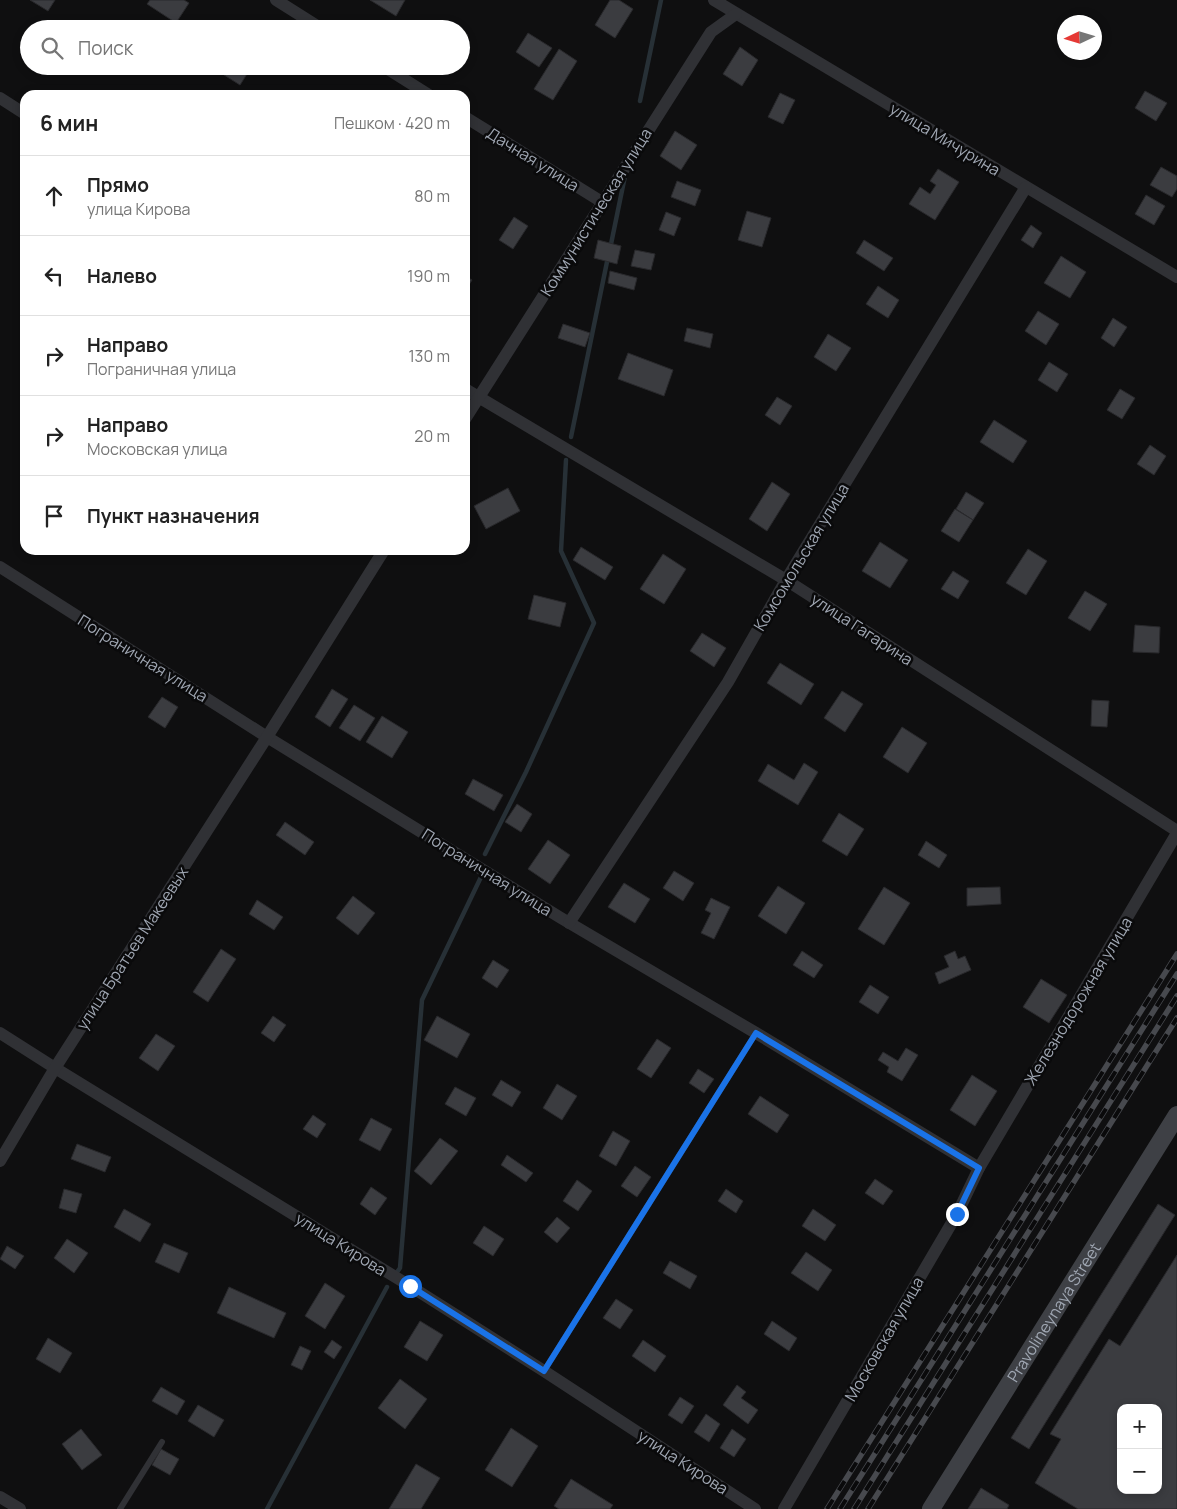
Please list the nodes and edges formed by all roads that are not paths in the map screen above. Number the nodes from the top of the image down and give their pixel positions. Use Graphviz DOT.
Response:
graph roads {
  1 [pos="276,0"];
  2 [pos="714,0"];
  3 [pos="736,14"];
  4 [pos="308,20"];
  5 [pos="397,75"];
  6 [pos="421,90"];
  7 [pos="0,98"];
  8 [pos="20,111"];
  9 [pos="470,120"];
  10 [pos="1026,187"];
  11 [pos="602,202"];
  12 [pos="1177,277"];
  13 [pos="470,392"];
  14 [pos="478,398"];
  15 [pos="470,411"];
  16 [pos="381,555"];
  17 [pos="0,567"];
  18 [pos="786,580"];
  19 [pos="267,737"];
  20 [pos="1177,832"];
  21 [pos="569,923"];
  22 [pos="0,1033"];
  23 [pos="756,1033"];
  24 [pos="55,1068"];
  25 [pos="1177,1115"];
  26 [pos="0,1161"];
  27 [pos="979,1168"];
  28 [pos="544,1371"];
  29 [pos="162,1442"];
  30 [pos="0,1497"];
  31 [pos="20,1509"];
  32 [pos="120,1509"];
  33 [pos="755,1509"];
  34 [pos="784,1509"];
  35 [pos="931,1509"];
  1 -- 4 [label="street"];
  2 -- 3 [label="street, улица Мичурина"];
  3 -- 10 [label="street, улица Мичурина"];
  3 -- 11 [label="street, Коммунистическая улица"];
  5 -- 6 [label="street"];
  7 -- 8 [label="street"];
  9 -- 11 [label="street, Дачная улица"];
  10 -- 12 [label="street, улица Мичурина"];
  10 -- 18 [label="street, Комсомольская улица"];
  11 -- 14 [label="street, Коммунистическая улица"];
  13 -- 14 [label="street, улица Гагарина"];
  14 -- 15 [label="street, Коммунистическая улица"];
  14 -- 18 [label="street, улица Гагарина"];
  16 -- 19 [label="street"];
  17 -- 19 [label="street, Пограничная улица"];
  18 -- 20 [label="street, улица Гагарина"];
  18 -- 21 [label="street, Комсомольская улица"];
  19 -- 21 [label="street, Пограничная улица"];
  19 -- 24 [label="street, улица Братьев Макеевых"];
  20 -- 27 [label="street, Железнодорожная улица"];
  21 -- 23 [label="street, Пограничная улица"];
  22 -- 24 [label="street, улица Кирова"];
  23 -- 27 [label="street, Пограничная улица"];
  23 -- 28 [label="lane"];
  24 -- 26 [label="street, улица Братьев Макеевых"];
  24 -- 28 [label="street, улица Кирова"];
  25 -- 35 [label="main road, Pravolineynaya Street"];
  27 -- 34 [label="street, Московская улица"];
  28 -- 33 [label="street, улица Кирова"];
  29 -- 32 [label="lane"];
  30 -- 31 [label="street"];
}
